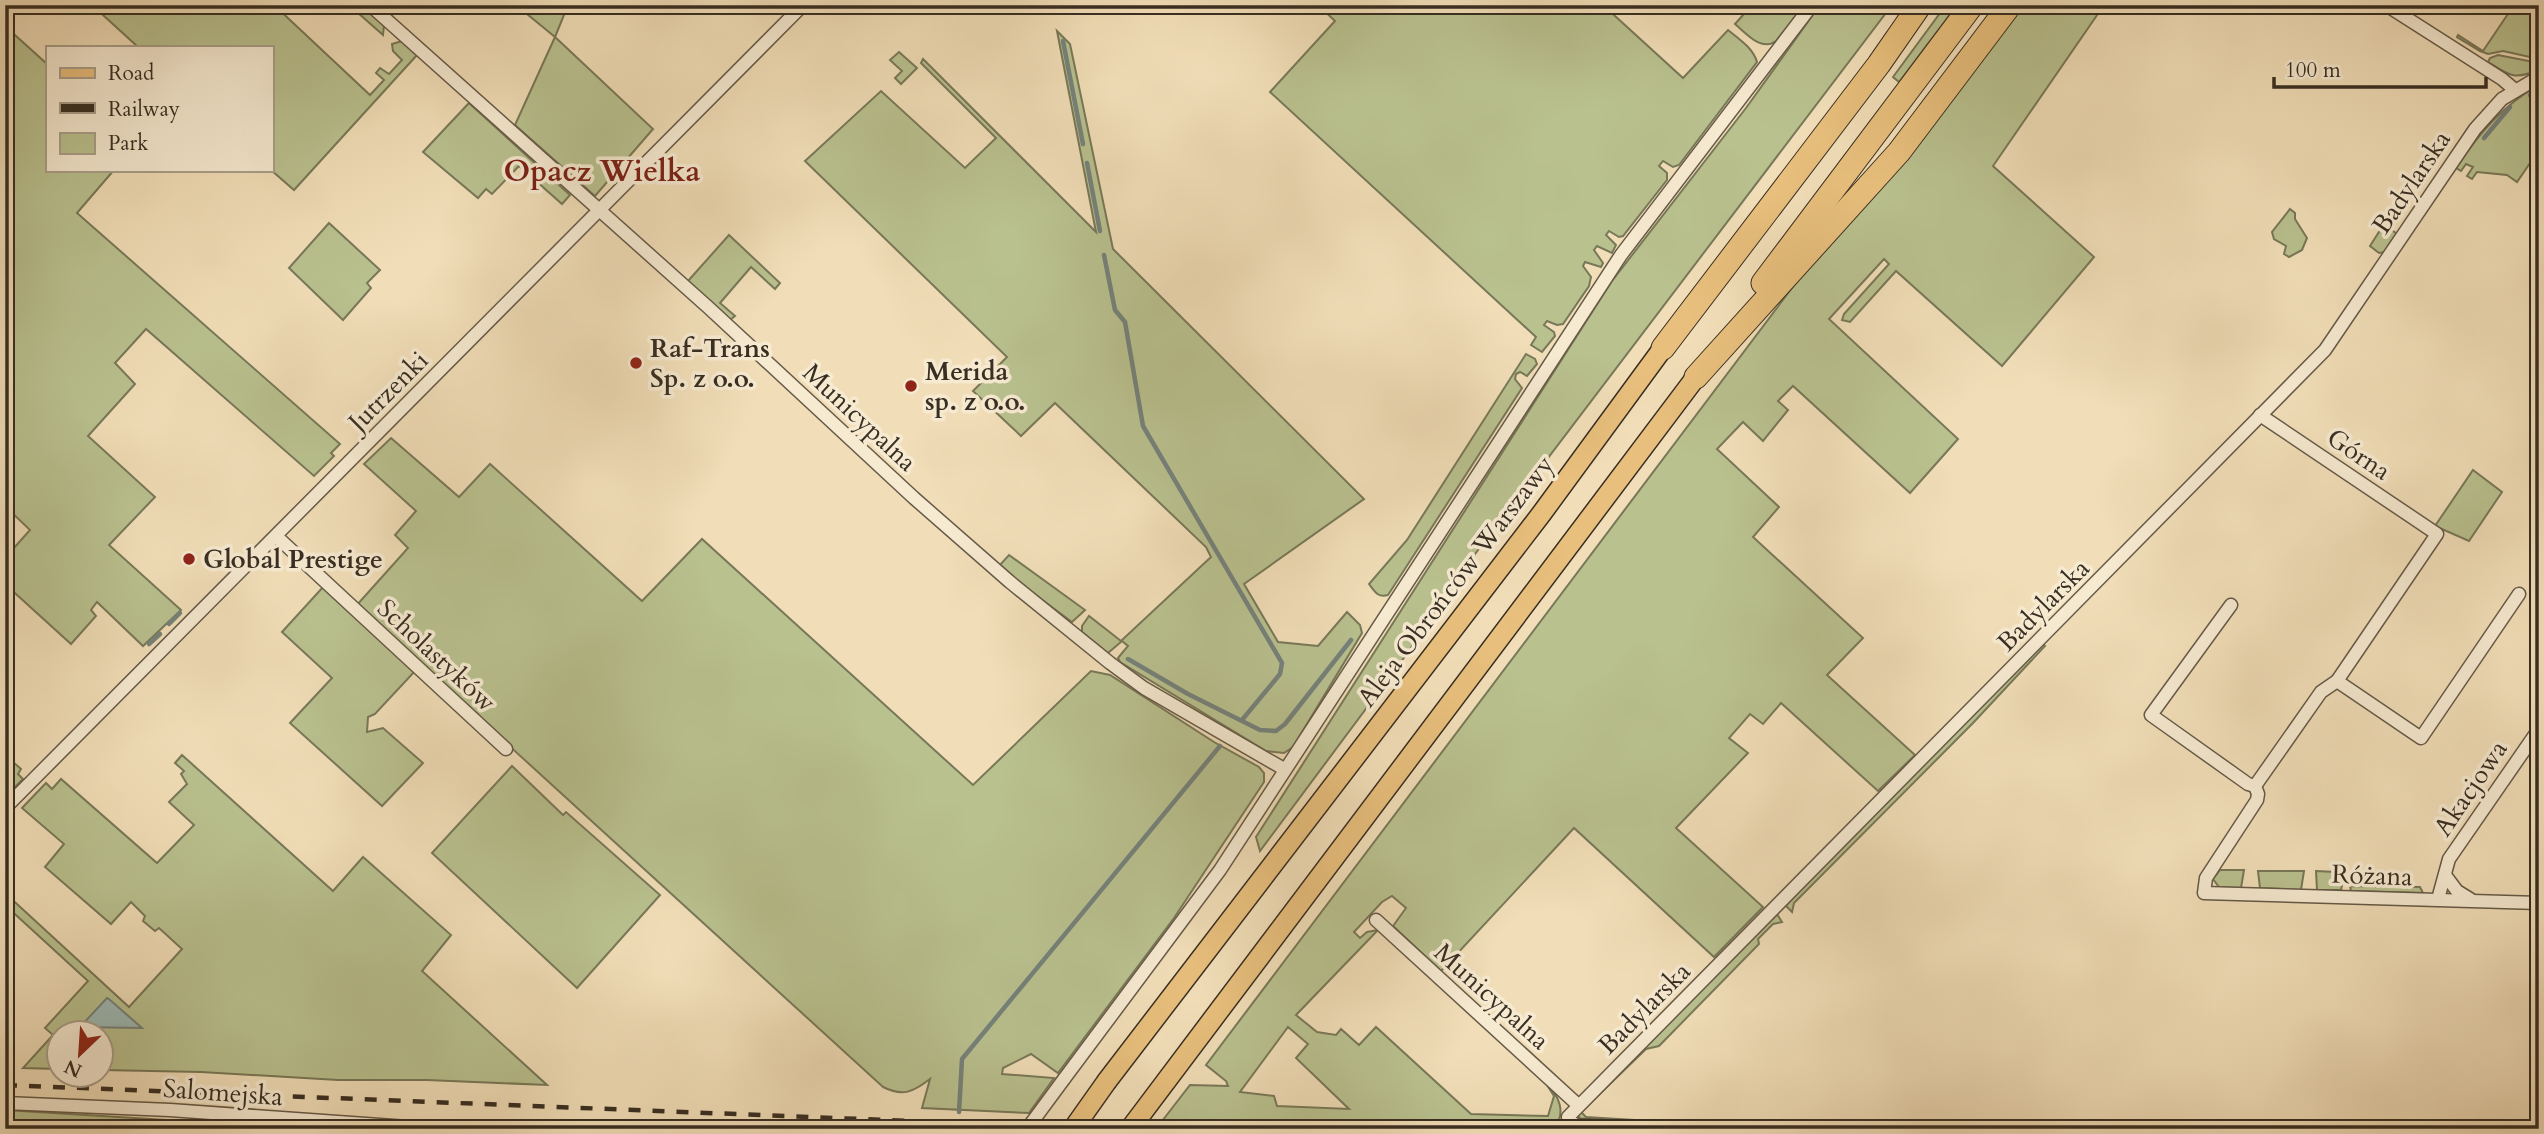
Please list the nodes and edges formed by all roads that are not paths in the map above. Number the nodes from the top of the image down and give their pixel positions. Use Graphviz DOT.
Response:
graph roads {
  1 [pos="370,5"];
  2 [pos="803,5"];
  3 [pos="1812,5"];
  4 [pos="1922,5"];
  5 [pos="1972,5"];
  6 [pos="2010,5"];
  7 [pos="2386,5"];
  8 [pos="2539,77"];
  9 [pos="2515,90"];
  10 [pos="599,210"];
  11 [pos="1663,348"];
  12 [pos="1696,377"];
  13 [pos="2260,415"];
  14 [pos="276,536"];
  15 [pos="2519,594"];
  16 [pos="2231,605"];
  17 [pos="2337,681"];
  18 [pos="2539,729"];
  19 [pos="506,749"];
  20 [pos="1284,769"];
  21 [pos="2255,786"];
  22 [pos="5,808"];
  23 [pos="2445,875"];
  24 [pos="2438,900"];
  25 [pos="2472,901"];
  26 [pos="2539,903"];
  27 [pos="1376,920"];
  28 [pos="5,1103"];
  29 [pos="1578,1105"];
  30 [pos="436,1129"];
  31 [pos="1027,1129"];
  32 [pos="1073,1129"];
  33 [pos="1130,1129"];
  34 [pos="1665,1129"];
  1 -- 10 [label="street, Municypalna"];
  2 -- 10 [label="street, Jutrzenki"];
  3 -- 20 [label="street"];
  4 -- 11 [label="highway, Aleja Obrońców Warszawy"];
  5 -- 12 [label="highway"];
  6 -- 12 [label="highway"];
  7 -- 9 [label="street"];
  8 -- 9 [label="street, Badylarska"];
  9 -- 13 [label="street, Badylarska"];
  10 -- 14 [label="street, Jutrzenki"];
  10 -- 20 [label="street, Municypalna"];
  11 -- 32 [label="main road, Aleja Obrońców Warszawy, bridge"];
  12 -- 33 [label="main road"];
  13 -- 17 [label="street, Górna"];
  13 -- 29 [label="street, Badylarska"];
  14 -- 19 [label="street, Scholastyków"];
  14 -- 22 [label="street, Jutrzenki"];
  15 -- 17 [label="street"];
  16 -- 21 [label="street"];
  17 -- 21 [label="street"];
  18 -- 23 [label="street, Akacjowa"];
  20 -- 31 [label="street, bridge"];
  21 -- 24 [label="street, Różana"];
  23 -- 24 [label="street, Akacjowa"];
  23 -- 25 [label="street, Akacjowa"];
  24 -- 25 [label="street, Różana"];
  25 -- 26 [label="street, Różana"];
  27 -- 29 [label="street, Municypalna"];
  28 -- 30 [label="street, Salomejska"];
  29 -- 34 [label="street, Badylarska"];
}
